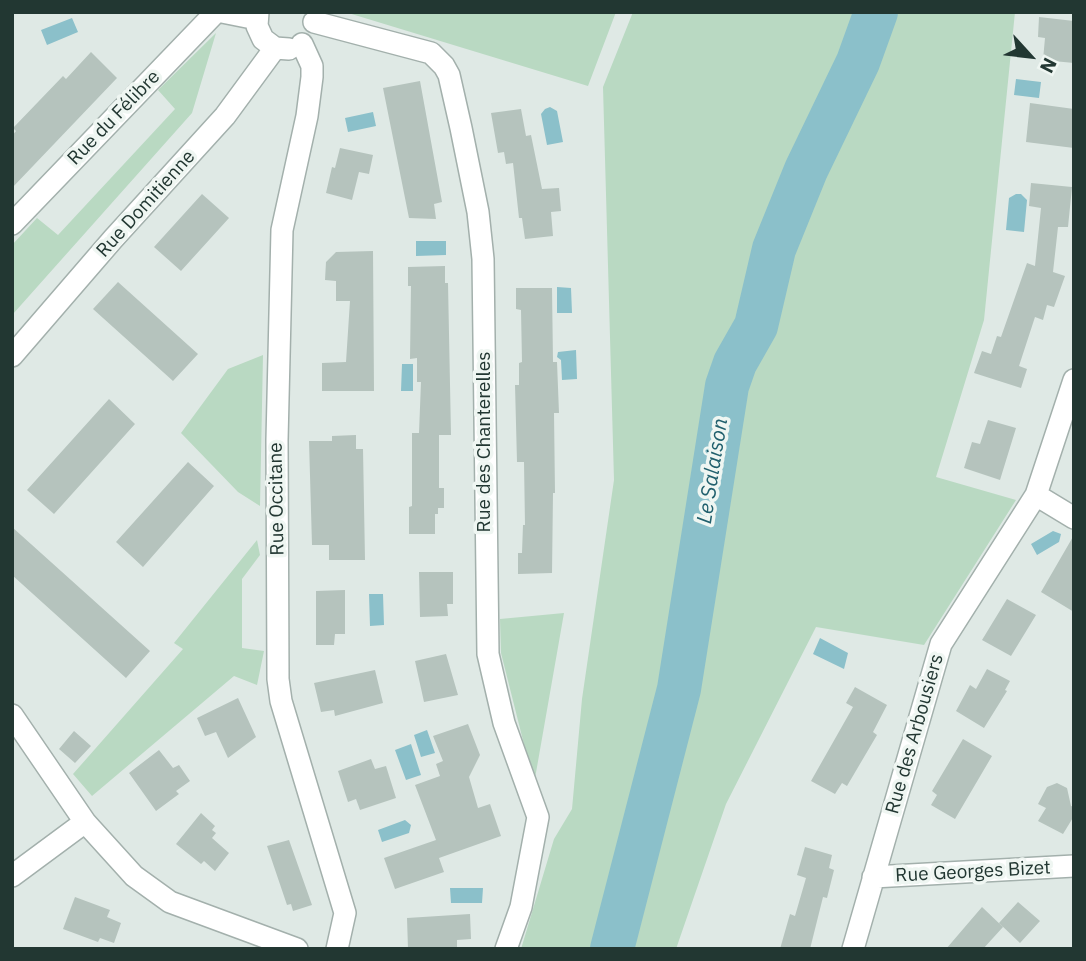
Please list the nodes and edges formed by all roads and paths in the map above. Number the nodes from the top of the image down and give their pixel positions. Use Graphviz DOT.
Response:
graph roads {
  1 [pos="216,12"];
  2 [pos="222,12"];
  3 [pos="257,15"];
  4 [pos="313,17"];
  5 [pos="302,44"];
  6 [pos="275,48"];
  7 [pos="12,223"];
  8 [pos="12,356"];
  9 [pos="1074,380"];
  10 [pos="1036,495"];
  11 [pos="1074,518"];
  12 [pos="12,715"];
  13 [pos="85,822"];
  14 [pos="1074,866"];
  15 [pos="12,876"];
  16 [pos="873,877"];
  17 [pos="296,949"];
  18 [pos="337,949"];
  19 [pos="506,949"];
  20 [pos="853,949"];
  1 -- 7 [label="street, Rue du Félibre"];
  2 -- 3 [label="street"];
  3 -- 6 [label="street"];
  4 -- 5 [label="street"];
  4 -- 19 [label="street, Rue des Chanterelles"];
  5 -- 6 [label="street"];
  5 -- 18 [label="street, Rue Occitane"];
  6 -- 8 [label="street, Rue Domitienne"];
  9 -- 10 [label="street, Rue des Arbousiers"];
  10 -- 11 [label="street"];
  10 -- 16 [label="street, Rue des Arbousiers"];
  12 -- 13 [label="street"];
  13 -- 15 [label="street"];
  13 -- 17 [label="street"];
  14 -- 16 [label="street, Rue Georges Bizet"];
  16 -- 20 [label="street, Rue des Arbousiers"];
}
